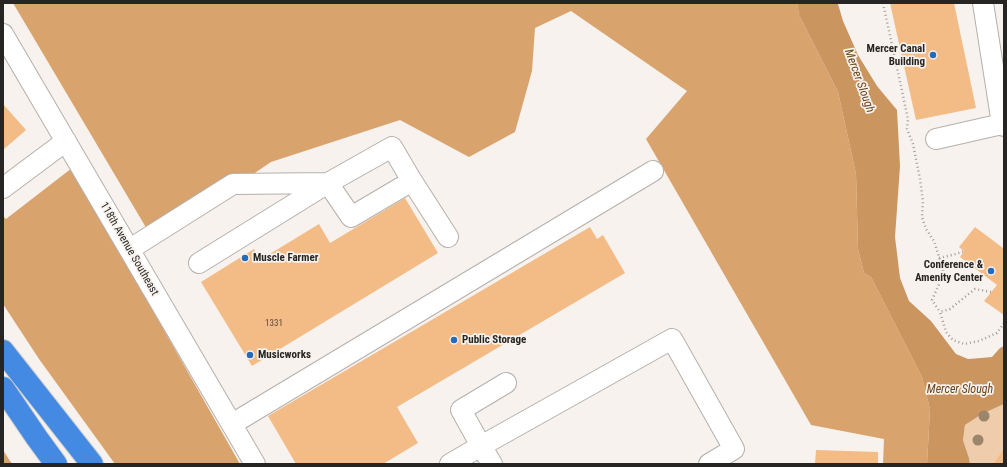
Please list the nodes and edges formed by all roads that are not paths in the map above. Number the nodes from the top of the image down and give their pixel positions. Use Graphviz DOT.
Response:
graph roads {
  1 [pos="983,3"];
  2 [pos="3,34"];
  3 [pos="1003,125"];
  4 [pos="936,139"];
  5 [pos="66,141"];
  6 [pos="653,171"];
  7 [pos="412,181"];
  8 [pos="328,183"];
  9 [pos="3,188"];
  10 [pos="448,237"];
  11 [pos="130,249"];
  12 [pos="199,263"];
  13 [pos="3,351"];
  14 [pos="506,383"];
  15 [pos="3,388"];
  16 [pos="232,424"];
  17 [pos="481,446"];
  18 [pos="56,464"];
  19 [pos="92,464"];
  20 [pos="255,464"];
  21 [pos="450,464"];
  22 [pos="492,464"];
  23 [pos="709,464"];
  1 -- 3 [label="street"];
  2 -- 5 [label="street, 118th Avenue Southeast"];
  3 -- 4 [label="street"];
  5 -- 9 [label="street"];
  5 -- 11 [label="street, 118th Avenue Southeast"];
  6 -- 16 [label="street"];
  7 -- 8 [label="street"];
  7 -- 8 [label="street"];
  7 -- 10 [label="street"];
  8 -- 11 [label="street"];
  8 -- 12 [label="street"];
  11 -- 16 [label="street, 118th Avenue Southeast"];
  13 -- 19 [label="highway"];
  14 -- 17 [label="street"];
  15 -- 18 [label="highway"];
  16 -- 20 [label="street, 118th Avenue Southeast"];
  17 -- 21 [label="street"];
  17 -- 22 [label="street"];
  17 -- 23 [label="street"];
}
